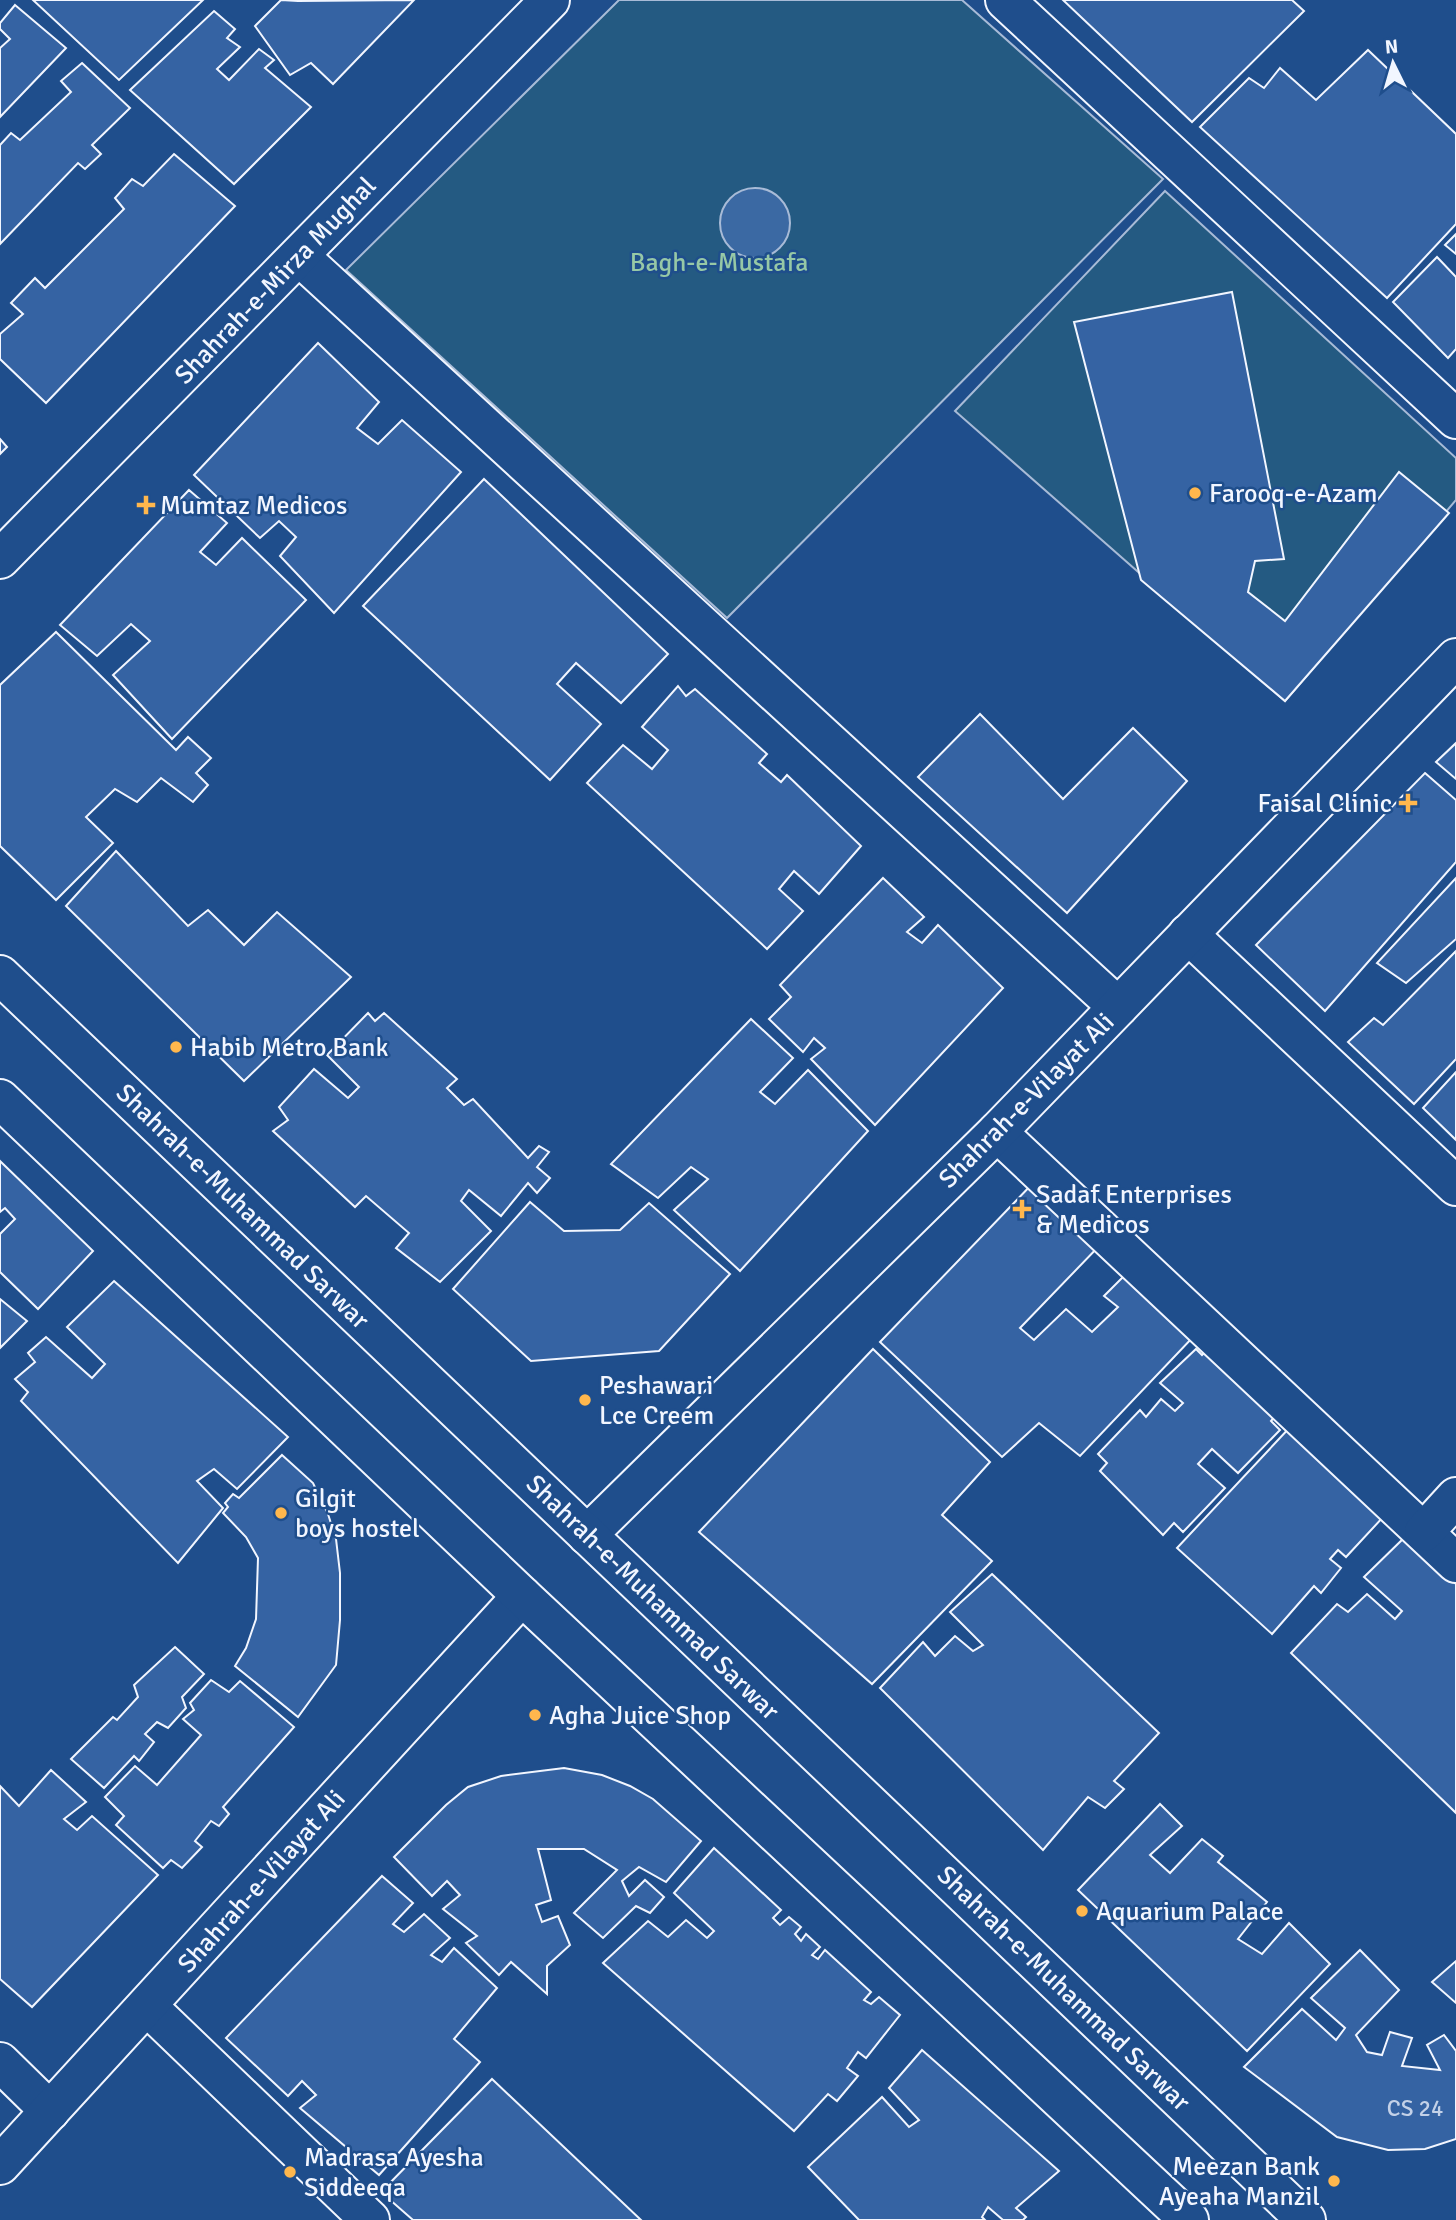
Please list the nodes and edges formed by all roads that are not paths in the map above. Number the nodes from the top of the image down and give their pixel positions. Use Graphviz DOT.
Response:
graph roads {
  1 [pos="550,0"];
  2 [pos="1005,0"];
  3 [pos="299,256"];
  4 [pos="1456,419"];
  5 [pos="0,559"];
  6 [pos="1456,658"];
  7 [pos="1188,934"];
  8 [pos="0,975"];
  9 [pos="1118,1007"];
  10 [pos="0,1099"];
  11 [pos="997,1132"];
  12 [pos="1456,1186"];
  13 [pos="1456,1497"];
  14 [pos="1424,1532"];
  15 [pos="587,1535"];
  16 [pos="1456,1563"];
  17 [pos="522,1596"];
  18 [pos="147,2006"];
  19 [pos="0,2062"];
  20 [pos="50,2111"];
  21 [pos="0,2165"];
  22 [pos="370,2220"];
  23 [pos="1189,2220"];
  24 [pos="1306,2220"];
  1 -- 3 [label="street, Shahrah-e-Mirza Mughal"];
  2 -- 4 [label="street"];
  3 -- 5 [label="street, Shahrah-e-Mirza Mughal"];
  3 -- 9 [label="street"];
  6 -- 7 [label="street, Shahrah-e-Vilayat Ali"];
  7 -- 9 [label="street, Shahrah-e-Vilayat Ali"];
  7 -- 12 [label="street"];
  8 -- 15 [label="street, Shahrah-e-Muhammad Sarwar"];
  9 -- 11 [label="street, Shahrah-e-Vilayat Ali"];
  10 -- 17 [label="street"];
  11 -- 14 [label="street"];
  11 -- 15 [label="street, Shahrah-e-Vilayat Ali"];
  13 -- 14 [label="street"];
  14 -- 16 [label="street"];
  15 -- 24 [label="street, Shahrah-e-Muhammad Sarwar"];
  17 -- 18 [label="street, Shahrah-e-Vilayat Ali"];
  17 -- 23 [label="street"];
  18 -- 20 [label="street, Shahrah-e-Vilayat Ali"];
  18 -- 22 [label="street"];
  19 -- 20 [label="street"];
  20 -- 21 [label="street, Shahrah-e-Vilayat Ali"];
}
